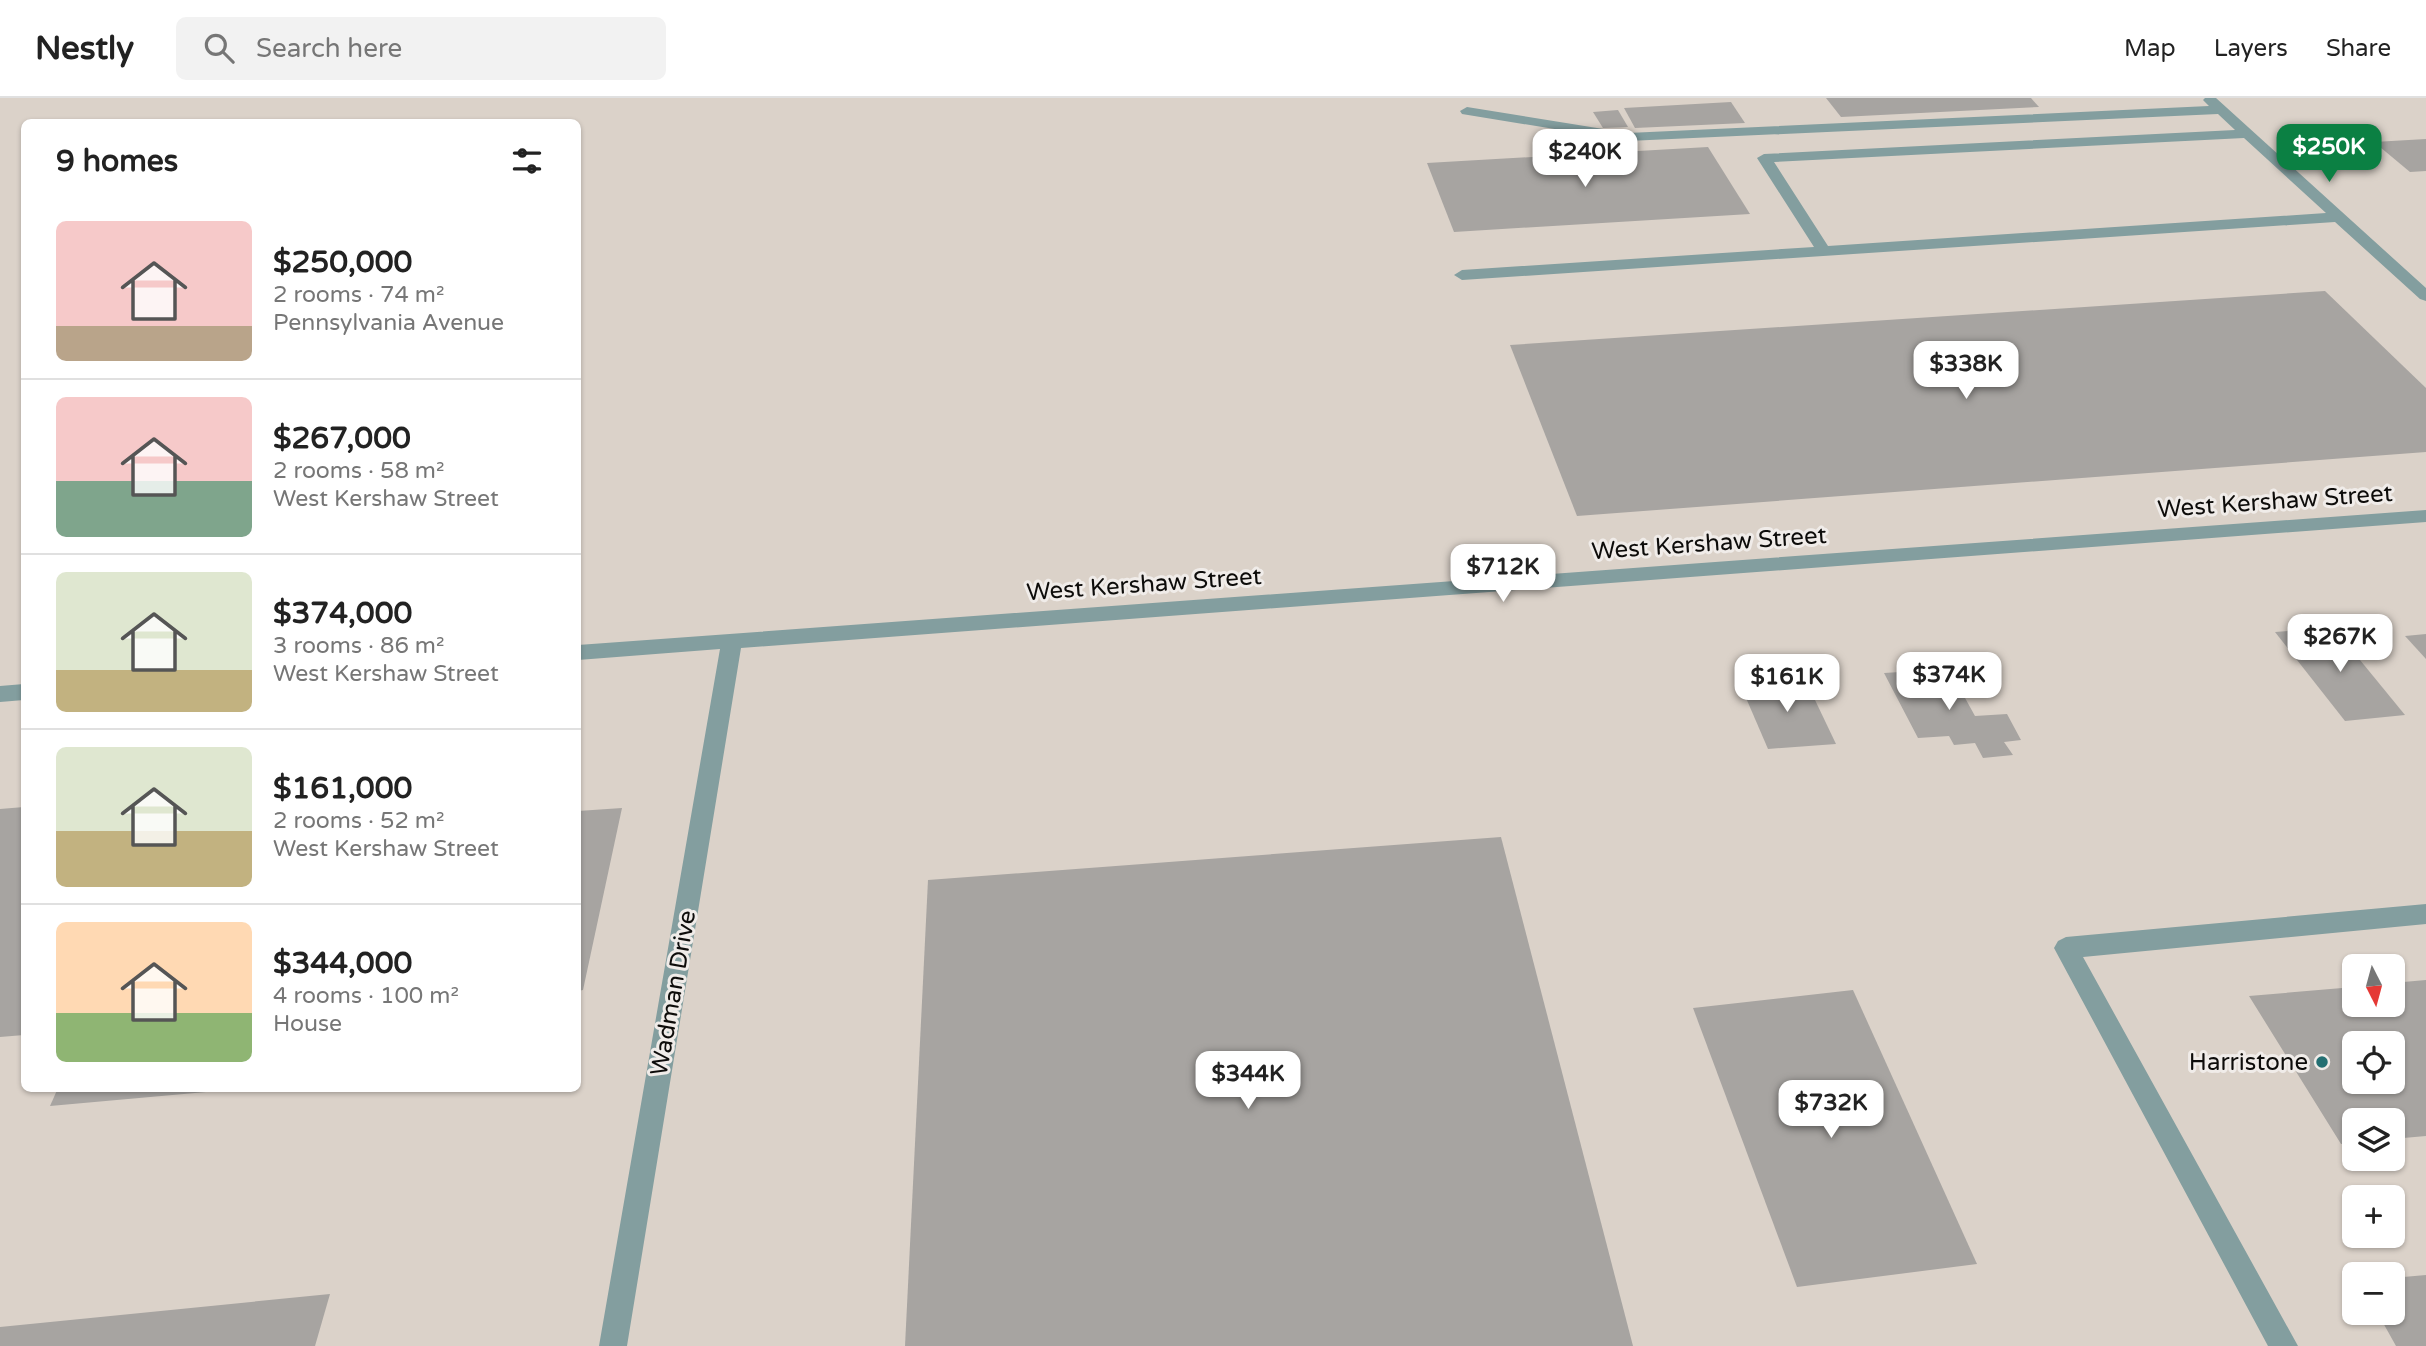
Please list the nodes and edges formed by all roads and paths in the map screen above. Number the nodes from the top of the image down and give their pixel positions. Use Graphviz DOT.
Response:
graph roads {
  1 [pos="2207,98"];
  2 [pos="2220,110"];
  3 [pos="1467,111"];
  4 [pos="2248,134"];
  5 [pos="2338,217"];
  6 [pos="1824,251"];
  7 [pos="1462,275"];
  8 [pos="2426,296"];
  9 [pos="2426,516"];
  10 [pos="732,640"];
  11 [pos="581,652"];
  12 [pos="21,692"];
  13 [pos="0,694"];
  14 [pos="2426,914"];
  15 [pos="613,1346"];
  16 [pos="2284,1346"];
  1 -- 2 [label="street"];
  2 -- 3 [label="street"];
  2 -- 4 [label="street"];
  4 -- 5 [label="street"];
  4 -- 6 [label="street"];
  5 -- 6 [label="street"];
  5 -- 8 [label="street"];
  6 -- 7 [label="street"];
  9 -- 10 [label="street, West Kershaw Street"];
  10 -- 11 [label="street, West Kershaw Street"];
  10 -- 15 [label="street, Wadman Drive"];
  12 -- 13 [label="street"];
  14 -- 16 [label="street"];
}
